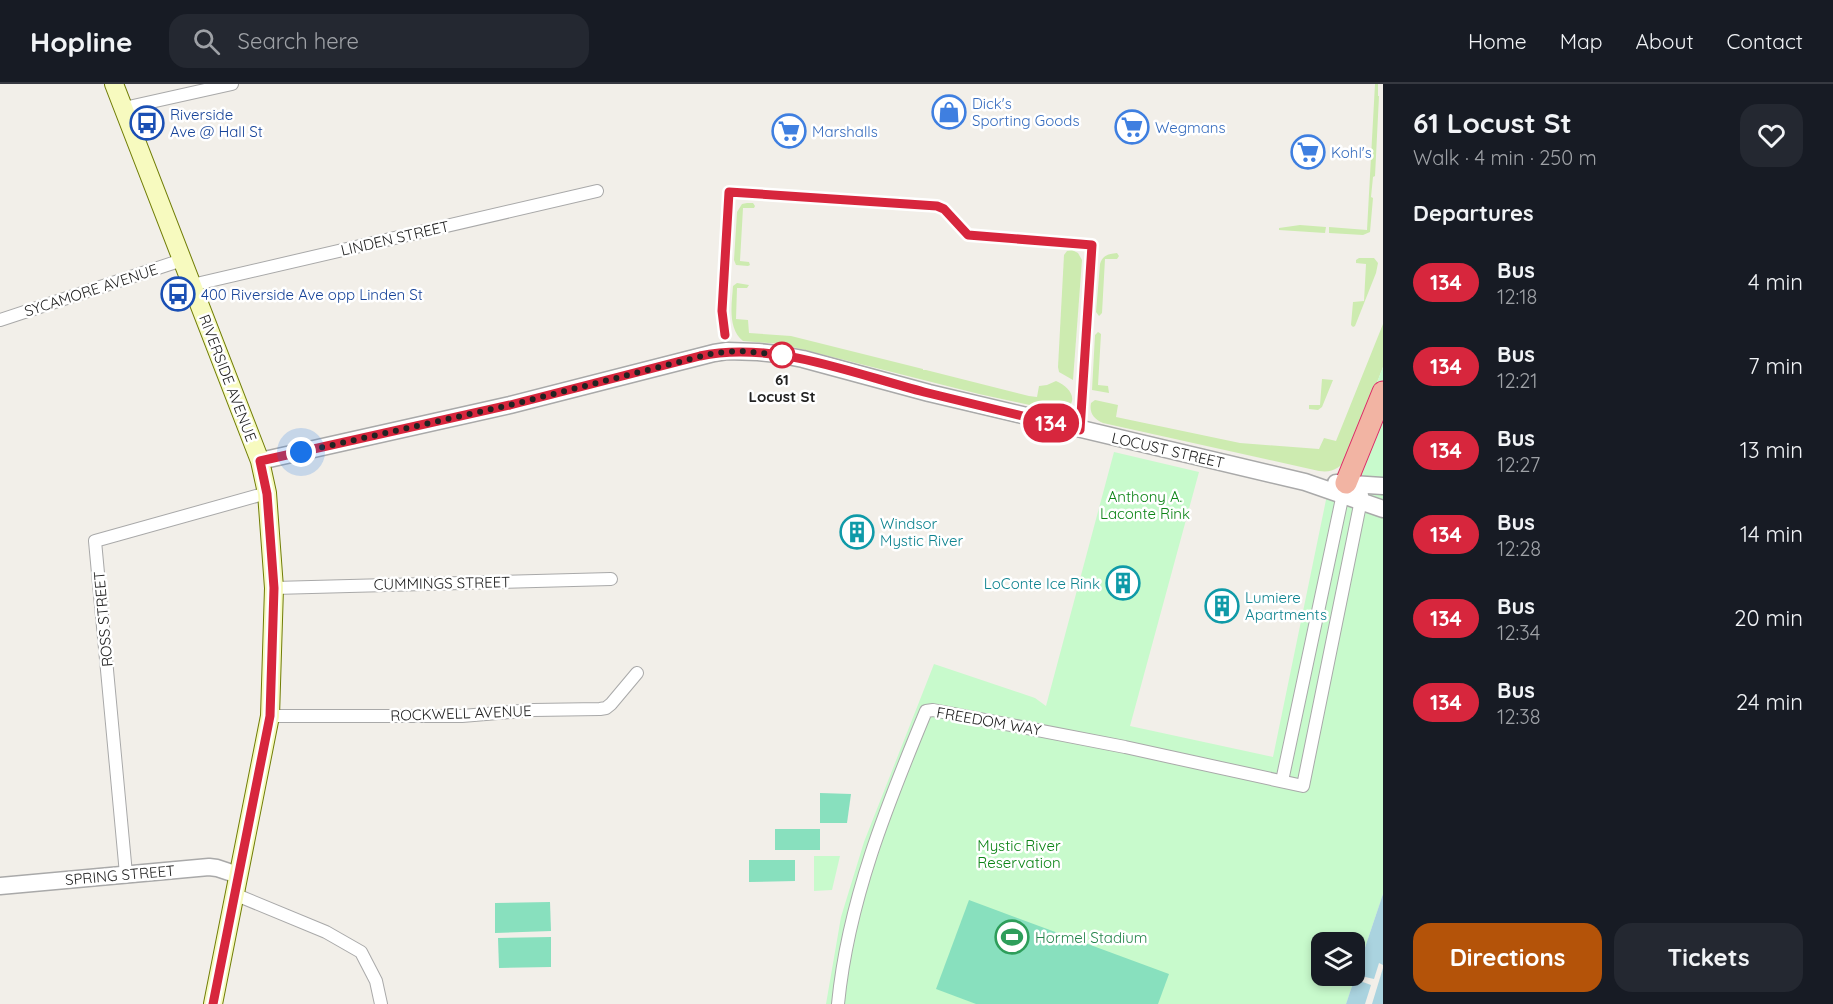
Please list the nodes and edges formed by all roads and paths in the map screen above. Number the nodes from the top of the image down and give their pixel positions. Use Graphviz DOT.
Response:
graph roads {
  1 [pos="114,84"];
  2 [pos="232,84"];
  3 [pos="124,108"];
  4 [pos="597,191"];
  5 [pos="182,260"];
  6 [pos="192,285"];
  7 [pos="0,320"];
  8 [pos="1383,392"];
  9 [pos="260,461"];
  10 [pos="1383,486"];
  11 [pos="1351,488"];
  12 [pos="267,494"];
  13 [pos="1360,502"];
  14 [pos="1383,509"];
  15 [pos="611,579"];
  16 [pos="274,588"];
  17 [pos="637,673"];
  18 [pos="270,716"];
  19 [pos="1282,782"];
  20 [pos="126,874"];
  21 [pos="238,875"];
  22 [pos="0,886"];
  23 [pos="234,894"];
  24 [pos="213,1004"];
  25 [pos="381,1004"];
  26 [pos="838,1004"];
  1 -- 3 [label="main road, RIVERSIDE AVENUE"];
  2 -- 3 [label="street"];
  3 -- 5 [label="main road, RIVERSIDE AVENUE"];
  4 -- 6 [label="street, LINDEN STREET"];
  5 -- 6 [label="main road, RIVERSIDE AVENUE"];
  5 -- 7 [label="street, SYCAMORE AVENUE"];
  6 -- 9 [label="main road, RIVERSIDE AVENUE"];
  8 -- 11 [label="highway"];
  9 -- 11 [label="street, LOCUST STREET"];
  9 -- 12 [label="main road, RIVERSIDE AVENUE"];
  10 -- 11 [label="street, LOCUST STREET"];
  11 -- 13 [label="street, LOCUST STREET"];
  11 -- 19 [label="street"];
  12 -- 16 [label="main road, RIVERSIDE AVENUE"];
  12 -- 20 [label="street, ROSS STREET"];
  13 -- 14 [label="street, LOCUST STREET"];
  13 -- 19 [label="street, FREEDOM WAY"];
  15 -- 16 [label="street, CUMMINGS STREET"];
  16 -- 18 [label="main road, RIVERSIDE AVENUE"];
  17 -- 18 [label="street, ROCKWELL AVENUE"];
  18 -- 21 [label="main road, RIVERSIDE AVENUE"];
  19 -- 26 [label="street, FREEDOM WAY"];
  20 -- 21 [label="street, SPRING STREET"];
  20 -- 22 [label="street, SPRING STREET"];
  21 -- 23 [label="main road, RIVERSIDE AVENUE"];
  23 -- 24 [label="main road, RIVERSIDE AVENUE"];
  23 -- 25 [label="street"];
}
